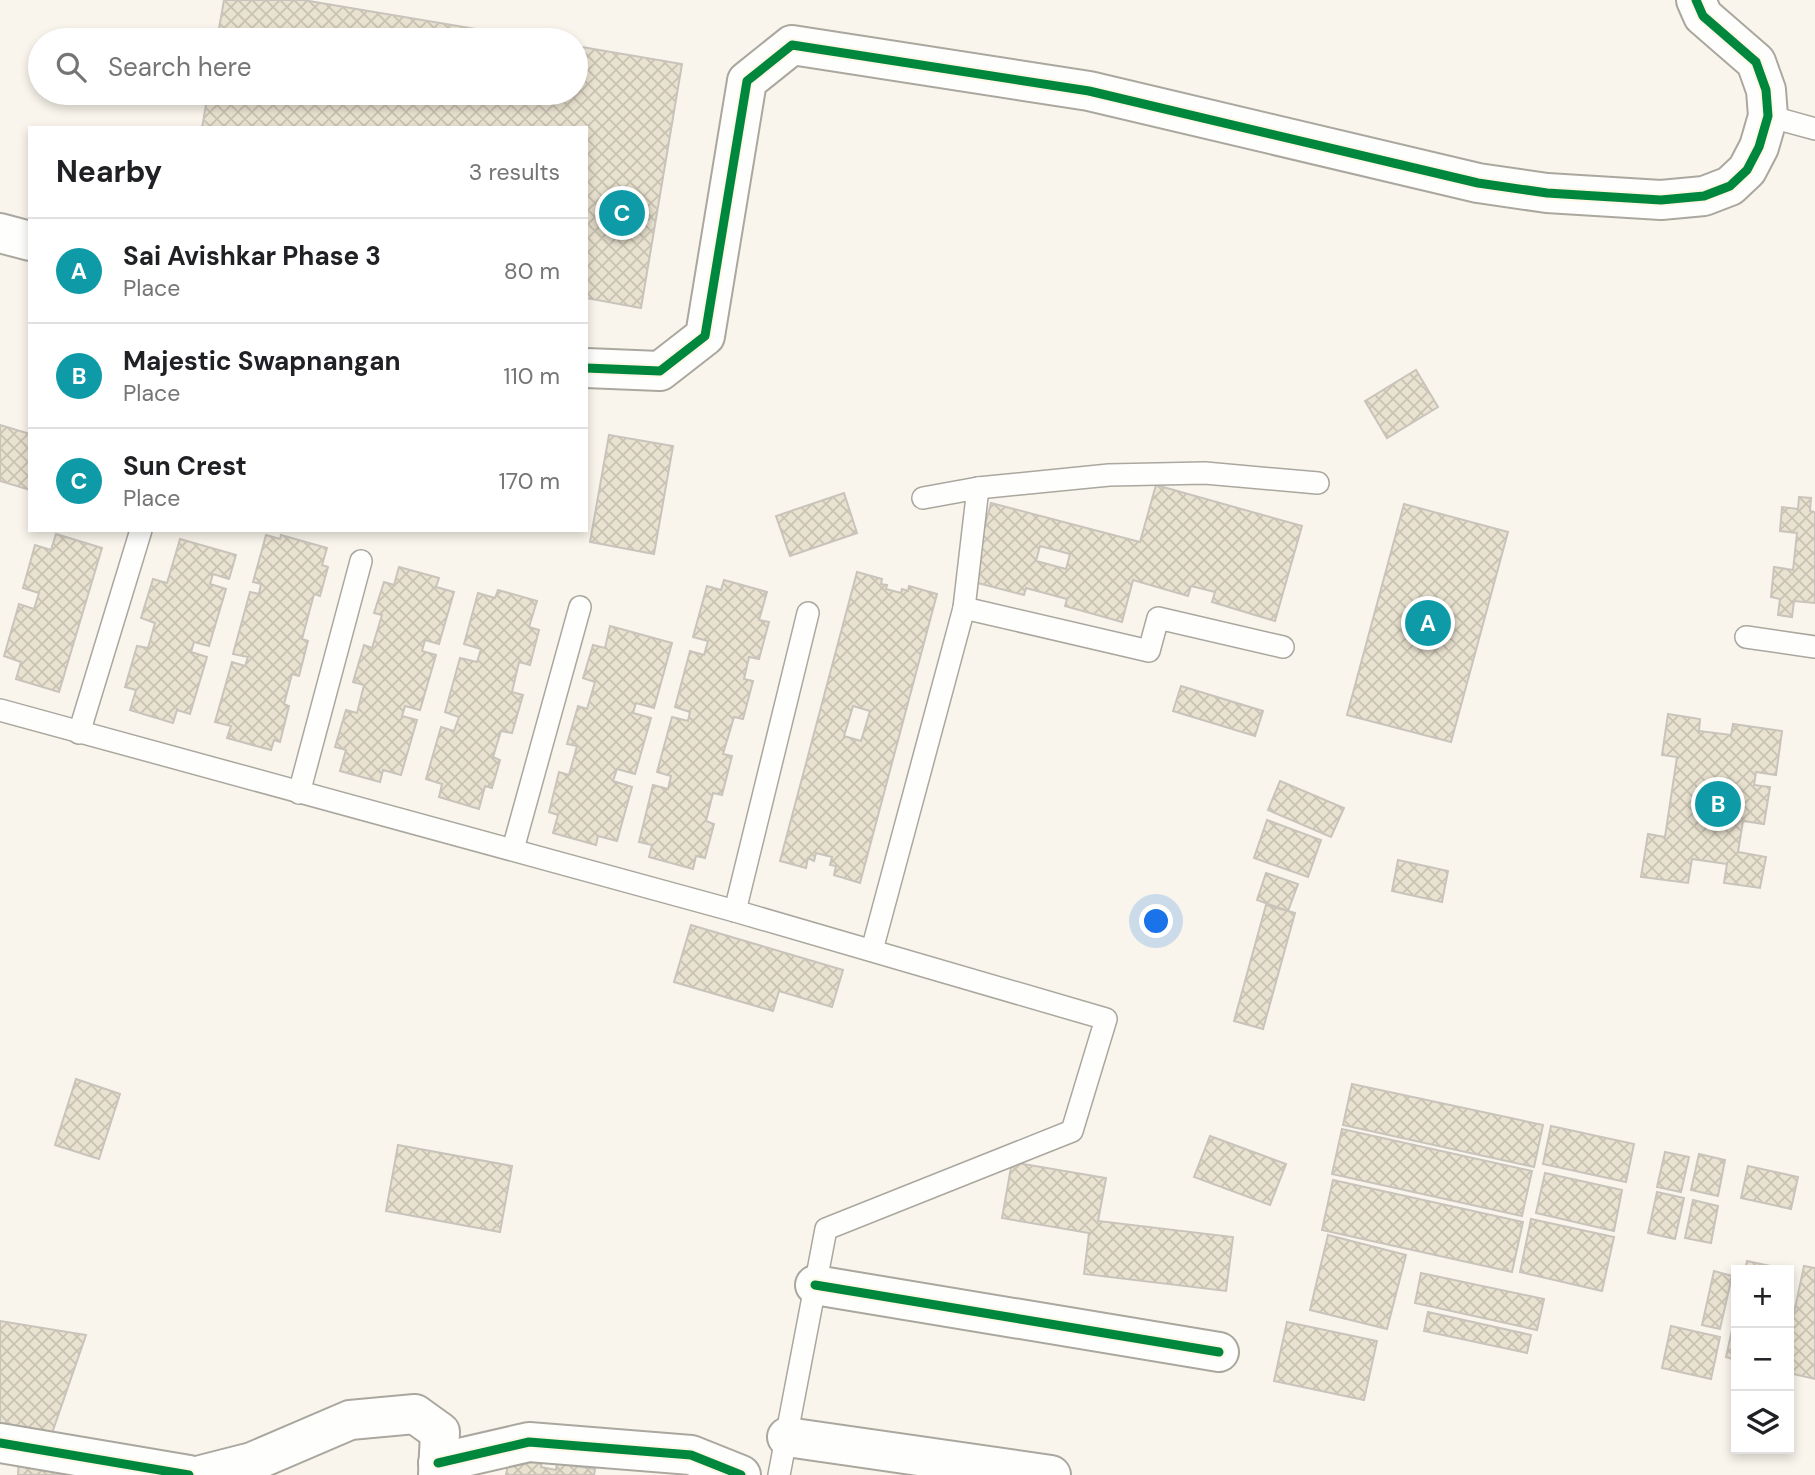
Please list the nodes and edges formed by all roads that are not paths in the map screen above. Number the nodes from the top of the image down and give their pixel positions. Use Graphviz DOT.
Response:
graph roads {
  1 [pos="1696,0"];
  2 [pos="1768,116"];
  3 [pos="1815,129"];
  4 [pos="0,233"];
  5 [pos="28,240"];
  6 [pos="588,368"];
  7 [pos="1318,484"];
  8 [pos="978,488"];
  9 [pos="923,498"];
  10 [pos="140,532"];
  11 [pos="360,561"];
  12 [pos="580,607"];
  13 [pos="964,608"];
  14 [pos="808,613"];
  15 [pos="1746,637"];
  16 [pos="1815,646"];
  17 [pos="1283,647"];
  18 [pos="0,710"];
  19 [pos="79,733"];
  20 [pos="299,793"];
  21 [pos="513,849"];
  22 [pos="735,911"];
  23 [pos="872,950"];
  24 [pos="815,1285"];
  25 [pos="1219,1352"];
  26 [pos="787,1437"];
  27 [pos="0,1443"];
  28 [pos="438,1469"];
  29 [pos="189,1475"];
  30 [pos="201,1475"];
  31 [pos="741,1475"];
  32 [pos="779,1475"];
  33 [pos="1051,1475"];
  1 -- 2 [label="street"];
  2 -- 3 [label="lane"];
  2 -- 6 [label="street"];
  4 -- 5 [label="street"];
  7 -- 8 [label="lane"];
  8 -- 9 [label="lane"];
  8 -- 13 [label="lane"];
  10 -- 19 [label="lane"];
  11 -- 20 [label="lane"];
  12 -- 21 [label="lane"];
  13 -- 17 [label="lane"];
  13 -- 23 [label="lane"];
  14 -- 22 [label="lane"];
  15 -- 16 [label="lane"];
  18 -- 19 [label="lane"];
  19 -- 20 [label="lane"];
  20 -- 21 [label="lane"];
  21 -- 22 [label="lane"];
  22 -- 23 [label="lane"];
  23 -- 24 [label="lane"];
  24 -- 25 [label="street"];
  24 -- 26 [label="lane"];
  26 -- 32 [label="lane"];
  26 -- 33 [label="street"];
  27 -- 29 [label="street"];
  28 -- 30 [label="street"];
  28 -- 31 [label="street"];
}
